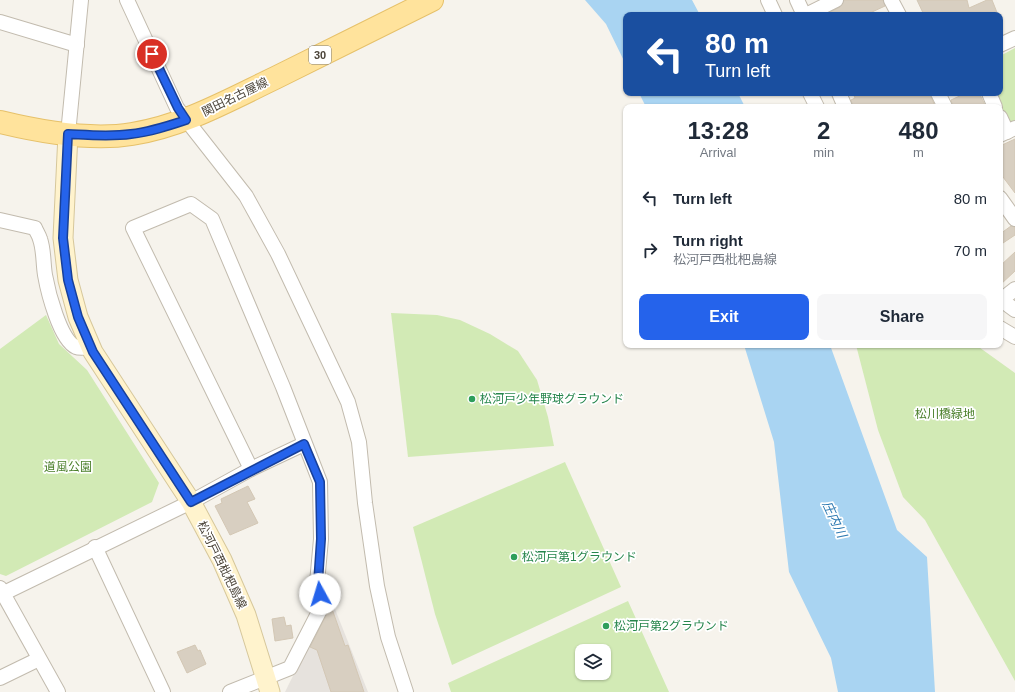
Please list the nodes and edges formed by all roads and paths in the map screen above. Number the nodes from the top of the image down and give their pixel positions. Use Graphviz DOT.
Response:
graph roads {
  1 [pos="81,0"];
  2 [pos="127,0"];
  3 [pos="432,0"];
  4 [pos="768,0"];
  5 [pos="797,0"];
  6 [pos="836,0"];
  7 [pos="891,0"];
  8 [pos="774,12"];
  9 [pos="803,12"];
  10 [pos="811,12"];
  11 [pos="897,12"];
  12 [pos="0,22"];
  13 [pos="1015,38"];
  14 [pos="1003,44"];
  15 [pos="77,45"];
  16 [pos="186,120"];
  17 [pos="0,122"];
  18 [pos="68,134"];
  19 [pos="1003,202"];
  20 [pos="1015,219"];
  21 [pos="0,220"];
  22 [pos="1015,289"];
  23 [pos="1003,298"];
  24 [pos="1003,301"];
  25 [pos="1015,310"];
  26 [pos="1003,330"];
  27 [pos="1015,337"];
  28 [pos="91,347"];
  29 [pos="304,444"];
  30 [pos="251,469"];
  31 [pos="191,502"];
  32 [pos="95,547"];
  33 [pos="1,592"];
  34 [pos="39,659"];
  35 [pos="0,678"];
  36 [pos="267,685"];
  37 [pos="58,692"];
  38 [pos="163,692"];
  39 [pos="230,692"];
  40 [pos="406,692"];
  1 -- 15 [label="street"];
  2 -- 16 [label="street"];
  3 -- 16 [label="main road, 関田名古屋線 / 30"];
  4 -- 8 [label="street"];
  5 -- 9 [label="street"];
  6 -- 10 [label="street"];
  7 -- 11 [label="street"];
  12 -- 15 [label="street"];
  13 -- 14 [label="street"];
  15 -- 18 [label="street"];
  16 -- 18 [label="main road, 関田名古屋線 / 30"];
  16 -- 40 [label="street"];
  17 -- 18 [label="main road, 関田名古屋線 / 30"];
  18 -- 28 [label="main road, 松河戸西枇杷島線"];
  19 -- 20 [label="street"];
  21 -- 28 [label="street"];
  22 -- 23 [label="street"];
  24 -- 25 [label="street"];
  26 -- 27 [label="street"];
  28 -- 31 [label="main road, 松河戸西枇杷島線"];
  29 -- 30 [label="street"];
  29 -- 30 [label="street"];
  29 -- 36 [label="street"];
  30 -- 31 [label="street"];
  31 -- 32 [label="street"];
  31 -- 36 [label="main road, 松河戸西枇杷島線"];
  32 -- 33 [label="street"];
  32 -- 38 [label="street"];
  33 -- 34 [label="street"];
  34 -- 35 [label="street"];
  34 -- 37 [label="street"];
  36 -- 39 [label="street"];
}
